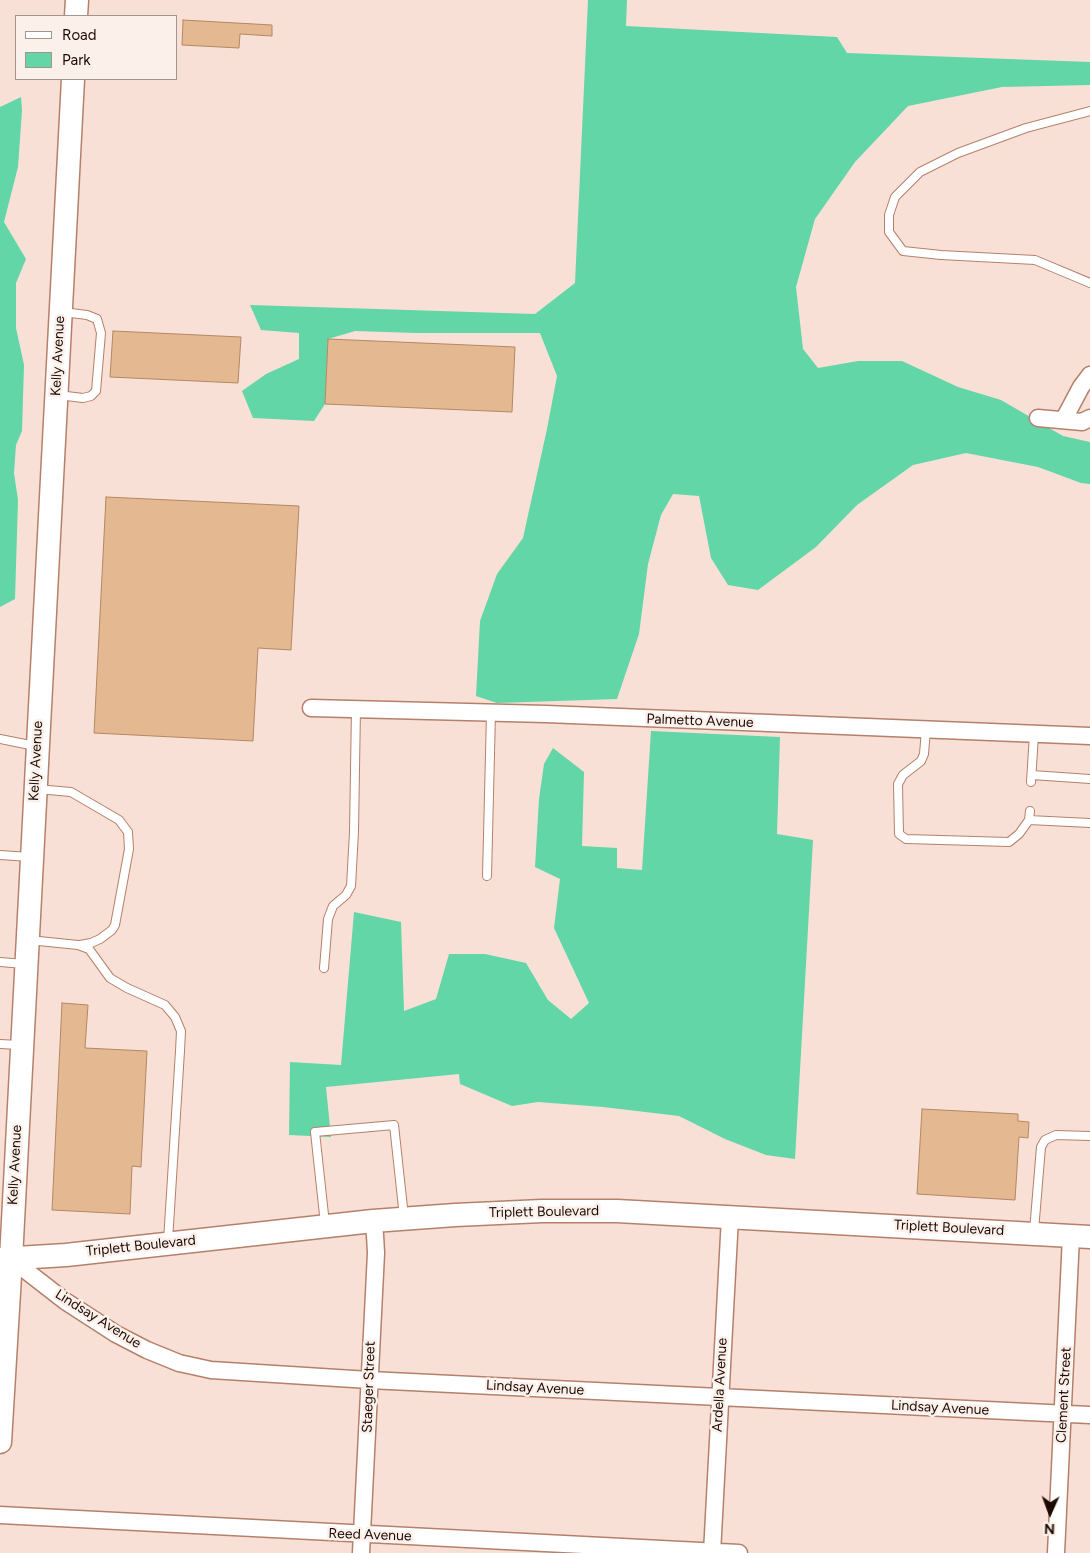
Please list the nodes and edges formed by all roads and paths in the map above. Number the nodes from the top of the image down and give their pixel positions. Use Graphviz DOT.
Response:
graph roads {
  1 [pos="77,0"];
  2 [pos="76,15"];
  3 [pos="73,80"];
  4 [pos="1090,112"];
  5 [pos="1090,283"];
  6 [pos="60,312"];
  7 [pos="1090,375"];
  8 [pos="56,394"];
  9 [pos="1038,418"];
  10 [pos="1090,418"];
  11 [pos="1064,420"];
  12 [pos="311,708"];
  13 [pos="356,708"];
  14 [pos="491,713"];
  15 [pos="926,730"];
  16 [pos="1034,734"];
  17 [pos="1090,736"];
  18 [pos="0,739"];
  19 [pos="37,746"];
  20 [pos="1090,779"];
  21 [pos="35,789"];
  22 [pos="1030,811"];
  23 [pos="1030,820"];
  24 [pos="1090,823"];
  25 [pos="0,855"];
  26 [pos="31,857"];
  27 [pos="487,876"];
  28 [pos="27,940"];
  29 [pos="78,945"];
  30 [pos="0,962"];
  31 [pos="26,964"];
  32 [pos="324,968"];
  33 [pos="11,1045"];
  34 [pos="1090,1136"];
  35 [pos="730,1217"];
  36 [pos="404,1219"];
  37 [pos="373,1221"];
  38 [pos="326,1226"];
  39 [pos="1034,1233"];
  40 [pos="1081,1236"];
  41 [pos="168,1243"];
  42 [pos="6,1259"];
  43 [pos="369,1380"];
  44 [pos="719,1397"];
  45 [pos="1062,1414"];
  46 [pos="1090,1415"];
  47 [pos="0,1442"];
  48 [pos="0,1515"];
  49 [pos="361,1535"];
  50 [pos="712,1552"];
  51 [pos="360,1553"];
  52 [pos="739,1553"];
  53 [pos="1056,1553"];
  1 -- 2 [label="main road"];
  3 -- 6 [label="main road, Kelly Avenue"];
  4 -- 5 [label="lane"];
  6 -- 8 [label="main road, Kelly Avenue"];
  6 -- 8 [label="lane"];
  7 -- 11 [label="street"];
  8 -- 19 [label="main road, Kelly Avenue"];
  9 -- 11 [label="street"];
  10 -- 11 [label="street"];
  12 -- 13 [label="street, Palmetto Avenue"];
  13 -- 14 [label="street, Palmetto Avenue"];
  13 -- 32 [label="lane"];
  14 -- 15 [label="street, Palmetto Avenue"];
  14 -- 27 [label="lane"];
  15 -- 16 [label="street, Palmetto Avenue"];
  15 -- 23 [label="lane"];
  16 -- 17 [label="street, Palmetto Avenue"];
  16 -- 20 [label="lane"];
  18 -- 19 [label="lane"];
  19 -- 21 [label="main road, Kelly Avenue"];
  21 -- 26 [label="main road, Kelly Avenue"];
  21 -- 29 [label="lane"];
  22 -- 23 [label="lane"];
  23 -- 24 [label="lane"];
  25 -- 26 [label="lane"];
  26 -- 28 [label="main road, Kelly Avenue"];
  28 -- 29 [label="lane"];
  28 -- 31 [label="main road, Kelly Avenue"];
  29 -- 41 [label="lane"];
  30 -- 31 [label="lane"];
  31 -- 33 [label="main road, Kelly Avenue"];
  33 -- 42 [label="main road, Kelly Avenue"];
  34 -- 39 [label="lane"];
  35 -- 36 [label="main road, Triplett Boulevard"];
  35 -- 39 [label="main road, Triplett Boulevard"];
  35 -- 44 [label="street, Ardella Avenue"];
  36 -- 37 [label="main road, Triplett Boulevard"];
  36 -- 38 [label="lane"];
  37 -- 38 [label="main road, Triplett Boulevard"];
  37 -- 43 [label="street, Staeger Street"];
  38 -- 41 [label="main road, Triplett Boulevard"];
  39 -- 40 [label="main road, Triplett Boulevard"];
  40 -- 45 [label="street, Clement Street"];
  41 -- 42 [label="main road, Triplett Boulevard"];
  42 -- 43 [label="street, Lindsay Avenue"];
  42 -- 47 [label="main road, Kelly Avenue"];
  43 -- 44 [label="street, Lindsay Avenue"];
  43 -- 49 [label="street, Staeger Street"];
  44 -- 45 [label="street, Lindsay Avenue"];
  44 -- 50 [label="street, Ardella Avenue"];
  45 -- 46 [label="street, Lindsay Avenue"];
  45 -- 53 [label="street, Clement Street"];
  48 -- 49 [label="street, Reed Avenue"];
  49 -- 50 [label="street, Reed Avenue"];
  49 -- 51 [label="street, Staeger Street"];
  50 -- 52 [label="street, Reed Avenue"];
}
